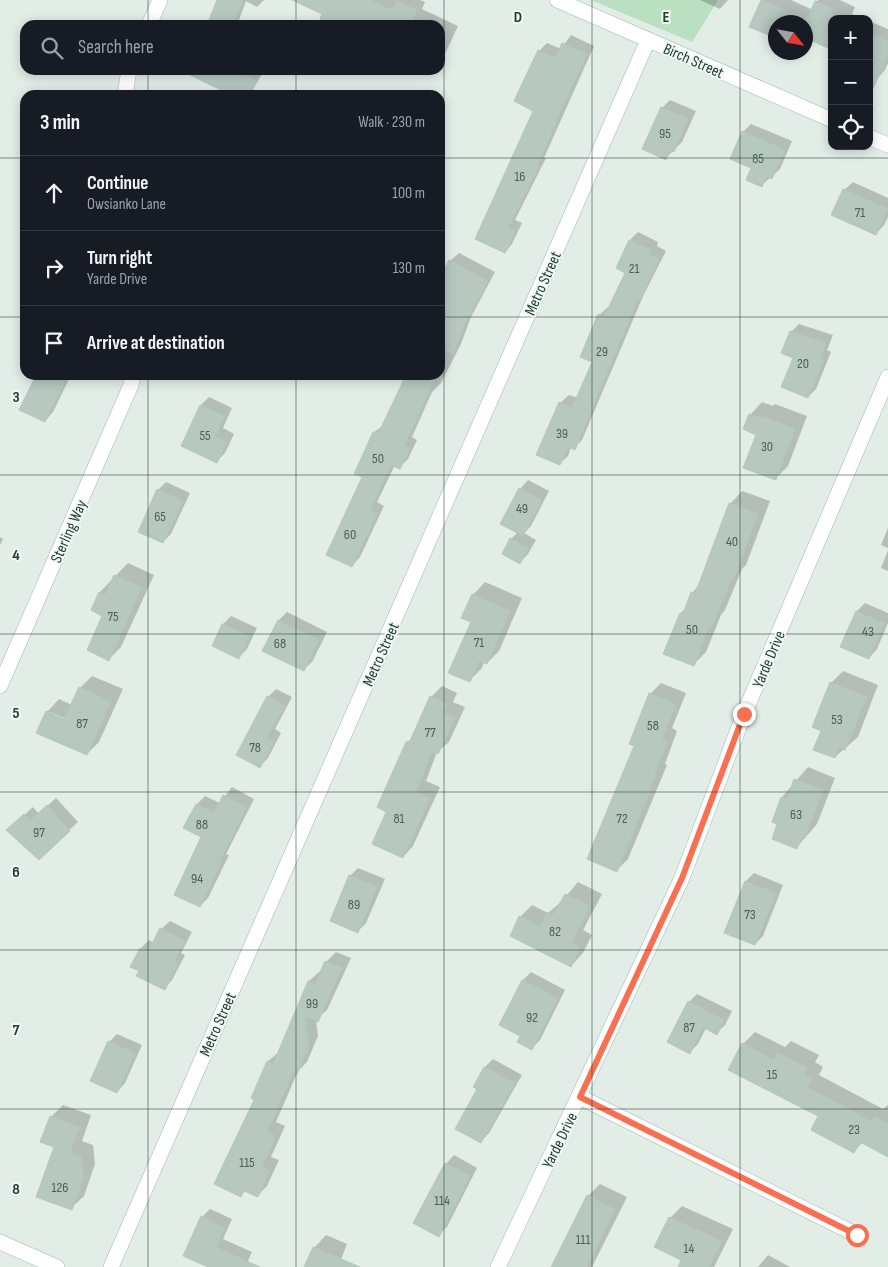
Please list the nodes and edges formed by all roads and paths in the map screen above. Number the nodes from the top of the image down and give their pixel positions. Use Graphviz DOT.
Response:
graph roads {
  1 [pos="160,0"];
  2 [pos="557,0"];
  3 [pos="151,20"];
  4 [pos="648,40"];
  5 [pos="129,75"];
  6 [pos="126,90"];
  7 [pos="828,118"];
  8 [pos="873,139"];
  9 [pos="888,145"];
  10 [pos="888,377"];
  11 [pos="132,380"];
  12 [pos="0,686"];
  13 [pos="580,1097"];
  14 [pos="857,1235"];
  15 [pos="0,1242"];
  16 [pos="57,1267"];
  17 [pos="111,1267"];
  18 [pos="498,1267"];
  1 -- 3 [label="street"];
  2 -- 4 [label="street, Birch Street"];
  4 -- 7 [label="street, Birch Street"];
  4 -- 17 [label="street, Metro Street"];
  5 -- 6 [label="street"];
  8 -- 9 [label="street"];
  10 -- 13 [label="street, Yarde Drive"];
  11 -- 12 [label="street, Sterling Way"];
  13 -- 14 [label="street"];
  13 -- 18 [label="street, Yarde Drive"];
  15 -- 16 [label="street"];
}
